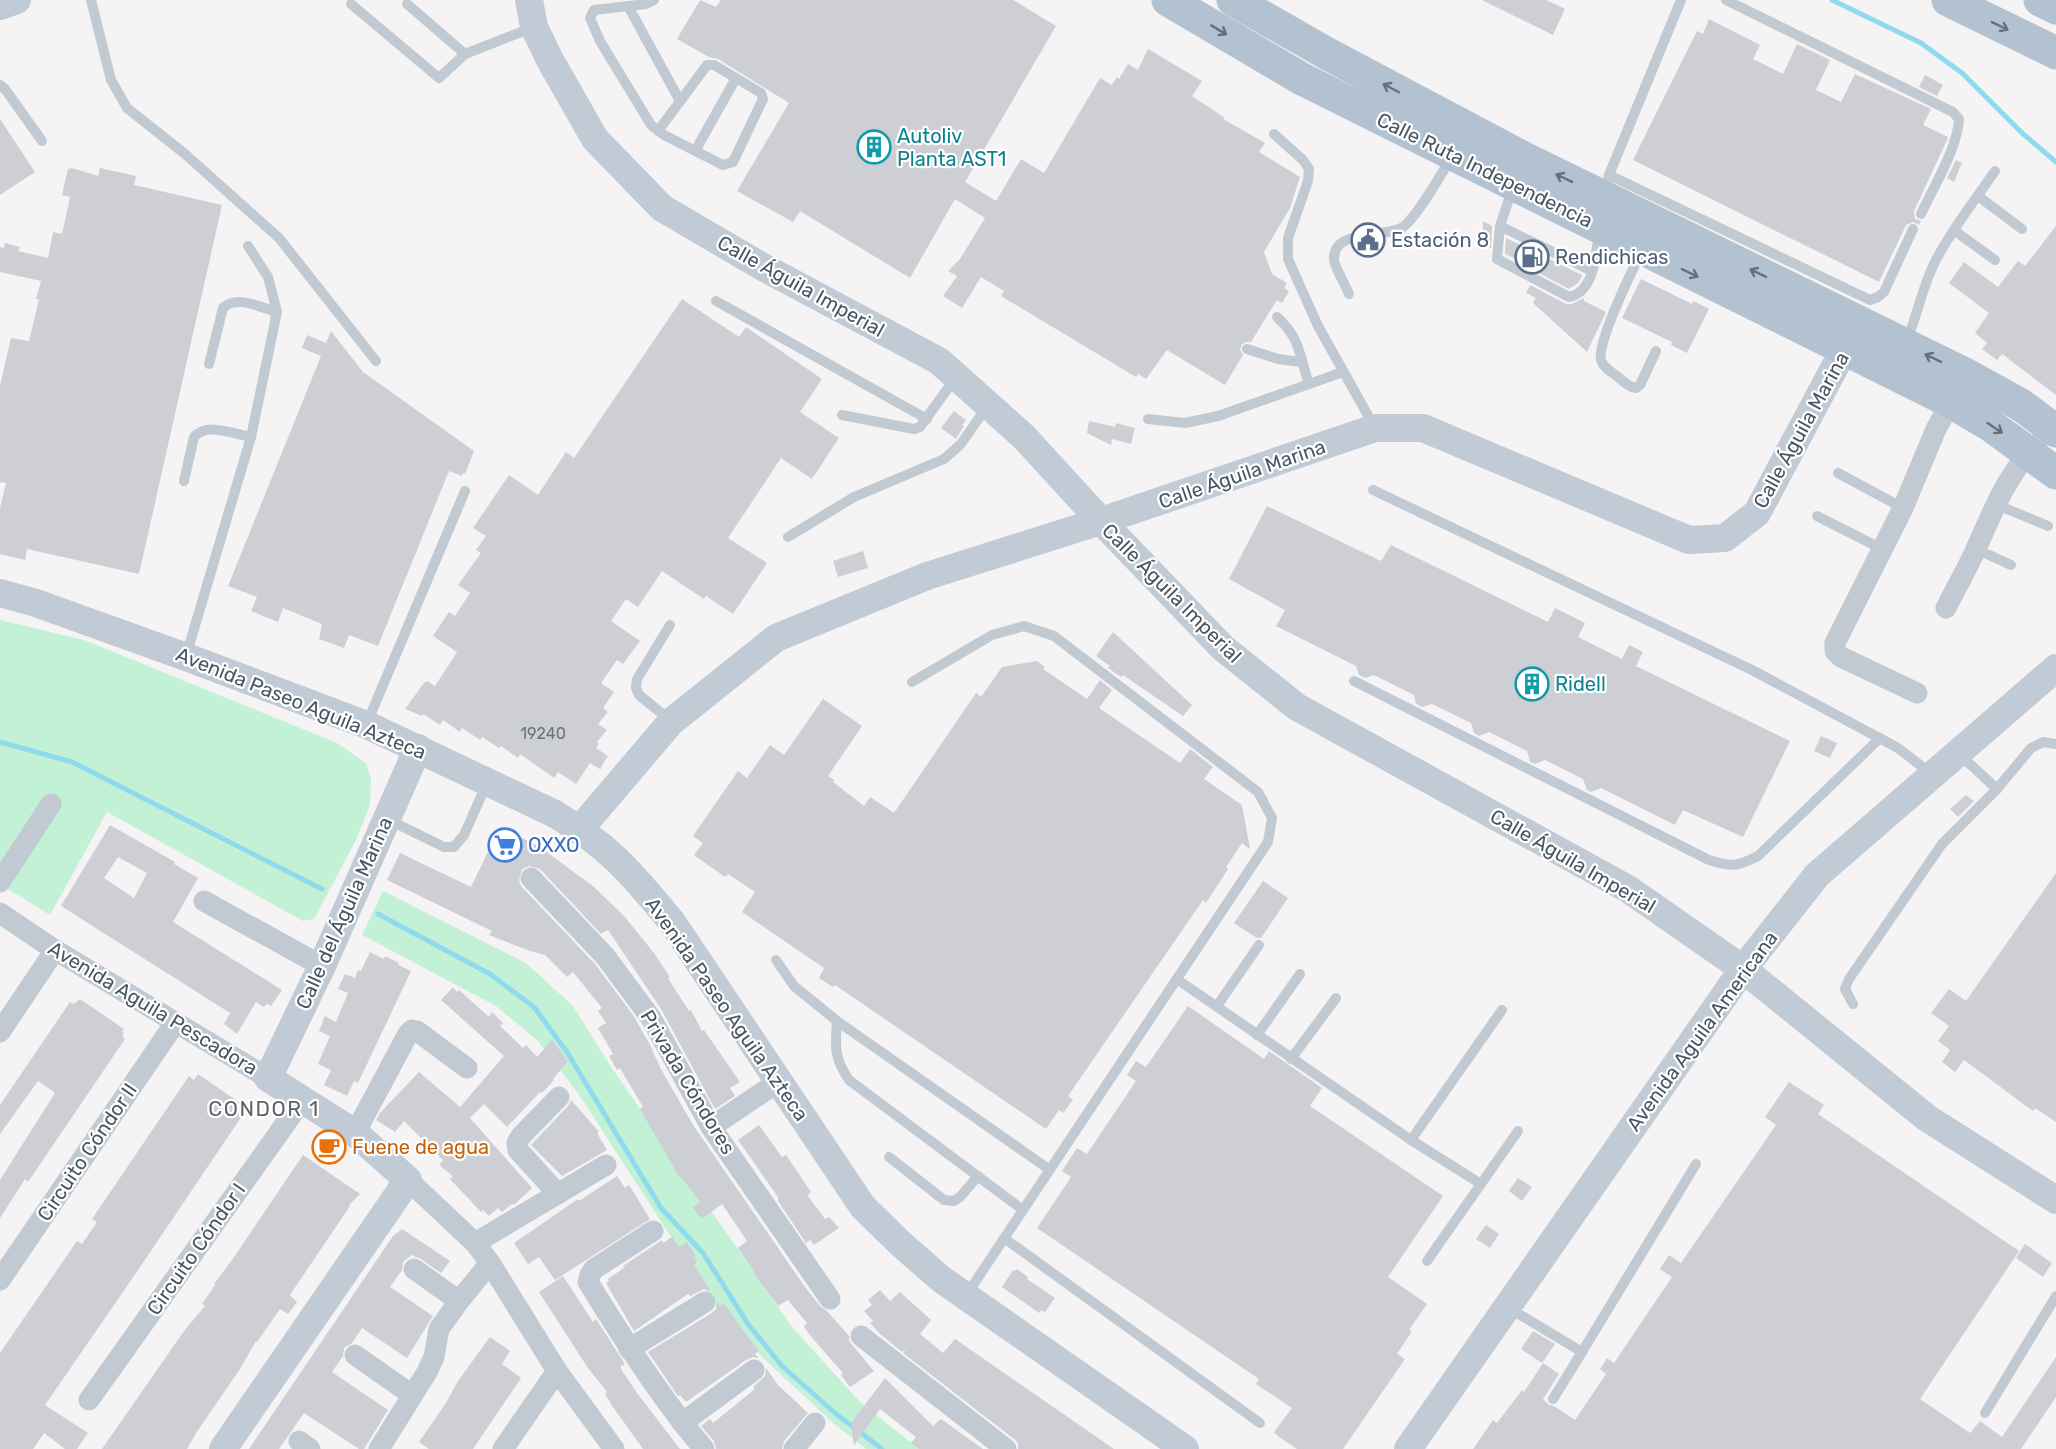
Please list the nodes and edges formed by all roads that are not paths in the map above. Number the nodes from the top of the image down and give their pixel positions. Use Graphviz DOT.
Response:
graph roads {
  1 [pos="17,0"];
  2 [pos="91,0"];
  3 [pos="654,0"];
  4 [pos="1168,0"];
  5 [pos="1233,0"];
  6 [pos="1681,0"];
  7 [pos="1726,0"];
  8 [pos="1948,0"];
  9 [pos="2040,0"];
  10 [pos="351,4"];
  11 [pos="407,4"];
  12 [pos="0,6"];
  13 [pos="628,6"];
  14 [pos="2056,8"];
  15 [pos="531,14"];
  16 [pos="2056,53"];
  17 [pos="465,54"];
  18 [pos="736,78"];
  19 [pos="0,85"];
  20 [pos="680,101"];
  21 [pos="658,131"];
  22 [pos="1274,134"];
  23 [pos="42,141"];
  24 [pos="695,151"];
  25 [pos="1452,155"];
  26 [pos="1995,171"];
  27 [pos="1519,172"];
  28 [pos="1978,196"];
  29 [pos="1604,205"];
  30 [pos="1921,214"];
  31 [pos="1500,226"];
  32 [pos="1913,229"];
  33 [pos="2022,229"];
  34 [pos="1955,231"];
  35 [pos="1648,235"];
  36 [pos="248,246"];
  37 [pos="1995,260"];
  38 [pos="1592,272"];
  39 [pos="1349,294"];
  40 [pos="716,301"];
  41 [pos="278,312"];
  42 [pos="1277,317"];
  43 [pos="1841,319"];
  44 [pos="1247,349"];
  45 [pos="1656,351"];
  46 [pos="1899,359"];
  47 [pos="376,361"];
  48 [pos="1301,362"];
  49 [pos="209,364"];
  50 [pos="1343,372"];
  51 [pos="957,377"];
  52 [pos="1309,384"];
  53 [pos="1958,388"];
  54 [pos="988,405"];
  55 [pos="842,415"];
  56 [pos="927,419"];
  57 [pos="1148,419"];
  58 [pos="1375,428"];
  59 [pos="2055,428"];
  60 [pos="251,436"];
  61 [pos="2029,452"];
  62 [pos="1838,473"];
  63 [pos="2056,473"];
  64 [pos="184,481"];
  65 [pos="1373,490"];
  66 [pos="465,491"];
  67 [pos="1995,504"];
  68 [pos="1903,508"];
  69 [pos="1817,516"];
  70 [pos="1101,521"];
  71 [pos="2048,526"];
  72 [pos="788,537"];
  73 [pos="1882,549"];
  74 [pos="1976,549"];
  75 [pos="2011,565"];
  76 [pos="0,593"];
  77 [pos="1946,608"];
  78 [pos="670,625"];
  79 [pos="186,657"];
  80 [pos="2056,668"];
  81 [pos="1354,681"];
  82 [pos="912,682"];
  83 [pos="1917,693"];
  84 [pos="671,722"];
  85 [pos="366,725"];
  86 [pos="1880,738"];
  87 [pos="2056,744"];
  88 [pos="418,748"];
  89 [pos="1958,753"];
  90 [pos="1933,775"];
  91 [pos="488,782"];
  92 [pos="1997,789"];
  93 [pos="51,804"];
  94 [pos="387,818"];
  95 [pos="579,830"];
  96 [pos="531,878"];
  97 [pos="0,882"];
  98 [pos="204,901"];
  99 [pos="0,913"];
  100 [pos="1259,945"];
  101 [pos="55,950"];
  102 [pos="776,960"];
  103 [pos="322,966"];
  104 [pos="1743,969"];
  105 [pos="1300,974"];
  106 [pos="1178,980"];
  107 [pos="1336,998"];
  108 [pos="1853,1004"];
  109 [pos="1217,1006"];
  110 [pos="1502,1010"];
  111 [pos="837,1021"];
  112 [pos="174,1023"];
  113 [pos="0,1032"];
  114 [pos="1257,1035"];
  115 [pos="1291,1059"];
  116 [pos="467,1068"];
  117 [pos="268,1078"];
  118 [pos="778,1082"];
  119 [pos="559,1097"];
  120 [pos="303,1099"];
  121 [pos="711,1127"];
  122 [pos="1518,1131"];
  123 [pos="355,1133"];
  124 [pos="1411,1140"];
  125 [pos="889,1157"];
  126 [pos="1696,1164"];
  127 [pos="606,1165"];
  128 [pos="1050,1170"];
  129 [pos="978,1176"];
  130 [pos="408,1180"];
  131 [pos="1480,1184"];
  132 [pos="558,1194"];
  133 [pos="2056,1200"];
  134 [pos="1023,1209"];
  135 [pos="653,1231"];
  136 [pos="1004,1238"];
  137 [pos="475,1243"];
  138 [pos="1427,1261"];
  139 [pos="490,1263"];
  140 [pos="414,1269"];
  141 [pos="0,1280"];
  142 [pos="2056,1296"];
  143 [pos="965,1297"];
  144 [pos="830,1299"];
  145 [pos="459,1301"];
  146 [pos="705,1302"];
  147 [pos="1507,1307"];
  148 [pos="861,1336"];
  149 [pos="629,1349"];
  150 [pos="1582,1352"];
  151 [pos="355,1355"];
  152 [pos="754,1370"];
  153 [pos="557,1371"];
  154 [pos="412,1395"];
  155 [pos="1552,1399"];
  156 [pos="89,1400"];
  157 [pos="1985,1413"];
  158 [pos="682,1423"];
  159 [pos="814,1423"];
  160 [pos="1260,1423"];
  161 [pos="223,1449"];
  162 [pos="379,1449"];
  163 [pos="503,1449"];
  164 [pos="614,1449"];
  165 [pos="704,1449"];
  166 [pos="794,1449"];
  167 [pos="1006,1449"];
  168 [pos="1185,1449"];
  169 [pos="1408,1449"];
  1 -- 12 [label="street"];
  2 -- 47 [label="lane"];
  3 -- 13 [label="lane"];
  4 -- 25 [label="main road, Calle Ruta Independencia, one-way"];
  27 -- 5 [label="main road, Calle Ruta Independencia, one-way"];
  6 -- 29 [label="lane"];
  7 -- 30 [label="lane"];
  8 -- 16 [label="main road, one-way"];
  9 -- 14 [label="main road"];
  10 -- 17 [label="lane"];
  11 -- 17 [label="lane"];
  13 -- 20 [label="lane"];
  13 -- 21 [label="lane"];
  15 -- 17 [label="lane"];
  15 -- 51 [label="street, Calle Águila Imperial"];
  18 -- 20 [label="lane"];
  18 -- 24 [label="lane"];
  18 -- 24 [label="lane"];
  19 -- 23 [label="lane"];
  20 -- 21 [label="lane"];
  21 -- 24 [label="lane"];
  22 -- 50 [label="lane"];
  25 -- 27 [label="main road, Calle Ruta Independencia"];
  25 -- 39 [label="lane"];
  26 -- 28 [label="lane"];
  27 -- 29 [label="main road, Calle Ruta Independencia"];
  27 -- 31 [label="lane"];
  28 -- 33 [label="lane"];
  28 -- 34 [label="lane"];
  29 -- 35 [label="main road, Calle Ruta Independencia"];
  29 -- 38 [label="lane"];
  29 -- 43 [label="lane"];
  31 -- 38 [label="lane"];
  31 -- 38 [label="lane"];
  32 -- 43 [label="lane"];
  34 -- 37 [label="lane"];
  34 -- 46 [label="lane"];
  35 -- 43 [label="main road, Calle Ruta Independencia"];
  35 -- 45 [label="lane"];
  36 -- 41 [label="lane"];
  40 -- 56 [label="lane"];
  41 -- 49 [label="lane"];
  41 -- 60 [label="lane"];
  42 -- 48 [label="lane"];
  43 -- 46 [label="main road, Calle Ruta Independencia"];
  43 -- 58 [label="street, Calle Águila Marina"];
  44 -- 48 [label="lane"];
  46 -- 53 [label="main road, Calle Ruta Independencia"];
  48 -- 52 [label="lane"];
  50 -- 52 [label="lane"];
  50 -- 58 [label="lane"];
  51 -- 54 [label="street, Calle Águila Imperial"];
  51 -- 56 [label="lane"];
  52 -- 57 [label="lane"];
  53 -- 59 [label="main road, Calle Ruta Independencia"];
  53 -- 61 [label="main road, Calle Ruta Independencia, one-way"];
  53 -- 68 [label="street"];
  54 -- 70 [label="street, Calle Águila Imperial"];
  54 -- 72 [label="lane"];
  55 -- 56 [label="lane"];
  58 -- 70 [label="street, Calle Águila Marina"];
  59 -- 61 [label="street"];
  60 -- 64 [label="lane"];
  60 -- 79 [label="lane"];
  61 -- 63 [label="main road, Calle Ruta Independencia"];
  61 -- 67 [label="street"];
  62 -- 68 [label="lane"];
  65 -- 86 [label="lane"];
  66 -- 85 [label="lane"];
  67 -- 71 [label="lane"];
  67 -- 74 [label="street"];
  68 -- 73 [label="street"];
  69 -- 73 [label="lane"];
  70 -- 84 [label="street, Calle Águila Marina"];
  70 -- 104 [label="street, Calle Águila Imperial"];
  73 -- 83 [label="street"];
  74 -- 75 [label="lane"];
  74 -- 77 [label="street"];
  76 -- 79 [label="street, Avenida Paseo Aguila Azteca"];
  78 -- 84 [label="lane"];
  79 -- 85 [label="street, Avenida Paseo Aguila Azteca"];
  80 -- 89 [label="street, Avenida Aguila Americana"];
  81 -- 86 [label="lane"];
  82 -- 106 [label="lane"];
  84 -- 95 [label="street, Calle Águila Marina"];
  85 -- 88 [label="street, Avenida Paseo Aguila Azteca"];
  86 -- 90 [label="lane"];
  87 -- 92 [label="lane"];
  88 -- 91 [label="street, Avenida Paseo Aguila Azteca"];
  88 -- 94 [label="street, Calle del Águila Marina"];
  89 -- 90 [label="street, Avenida Aguila Americana"];
  89 -- 92 [label="lane"];
  90 -- 104 [label="street, Avenida Aguila Americana"];
  91 -- 94 [label="lane"];
  91 -- 95 [label="street, Avenida Paseo Aguila Azteca"];
  92 -- 108 [label="lane"];
  93 -- 97 [label="street"];
  94 -- 103 [label="street, Calle del Águila Marina"];
  95 -- 118 [label="street, Avenida Paseo Aguila Azteca"];
  96 -- 121 [label="street, Privada Cóndores"];
  98 -- 103 [label="street"];
  99 -- 101 [label="street, Avenida Aguila Pescadora"];
  100 -- 109 [label="lane"];
  101 -- 112 [label="street, Avenida Aguila Pescadora"];
  101 -- 113 [label="street"];
  102 -- 111 [label="lane"];
  103 -- 117 [label="street, Calle del Águila Marina"];
  104 -- 133 [label="street, Calle Águila Imperial"];
  104 -- 147 [label="street, Avenida Aguila Americana"];
  105 -- 114 [label="lane"];
  106 -- 109 [label="lane"];
  106 -- 128 [label="lane"];
  107 -- 115 [label="lane"];
  109 -- 114 [label="lane"];
  110 -- 124 [label="lane"];
  111 -- 128 [label="lane"];
  111 -- 129 [label="lane"];
  112 -- 117 [label="street, Avenida Aguila Pescadora"];
  112 -- 141 [label="street, Circuito Cóndor II"];
  114 -- 115 [label="lane"];
  115 -- 124 [label="lane"];
  116 -- 123 [label="street"];
  117 -- 120 [label="street, Avenida Aguila Pescadora"];
  118 -- 121 [label="street"];
  118 -- 143 [label="street, Avenida Paseo Aguila Azteca"];
  119 -- 132 [label="street"];
  120 -- 123 [label="street, Avenida Aguila Pescadora"];
  120 -- 156 [label="street, Circuito Cóndor I"];
  121 -- 144 [label="street, Privada Cóndores"];
  122 -- 131 [label="lane"];
  123 -- 130 [label="street, Avenida Aguila Pescadora"];
  124 -- 131 [label="lane"];
  125 -- 129 [label="lane"];
  126 -- 150 [label="lane"];
  127 -- 132 [label="street"];
  128 -- 134 [label="lane"];
  129 -- 134 [label="lane"];
  130 -- 137 [label="street, Avenida Aguila Pescadora"];
  130 -- 161 [label="street"];
  131 -- 138 [label="lane"];
  132 -- 137 [label="street"];
  134 -- 136 [label="lane"];
  135 -- 149 [label="street"];
  136 -- 143 [label="lane"];
  136 -- 160 [label="lane"];
  137 -- 139 [label="street, Avenida Aguila Pescadora"];
  139 -- 145 [label="street"];
  139 -- 153 [label="street, Avenida Aguila Pescadora"];
  140 -- 145 [label="street"];
  142 -- 157 [label="lane"];
  143 -- 168 [label="street, Avenida Paseo Aguila Azteca"];
  145 -- 154 [label="street"];
  146 -- 149 [label="street"];
  147 -- 150 [label="lane"];
  147 -- 169 [label="street, Avenida Aguila Americana"];
  148 -- 167 [label="street"];
  149 -- 158 [label="street"];
  150 -- 155 [label="lane"];
  151 -- 154 [label="street"];
  152 -- 158 [label="street"];
  153 -- 163 [label="street"];
  153 -- 164 [label="street, Avenida Aguila Pescadora"];
  154 -- 162 [label="street"];
  158 -- 165 [label="street"];
  159 -- 166 [label="street"];
}
